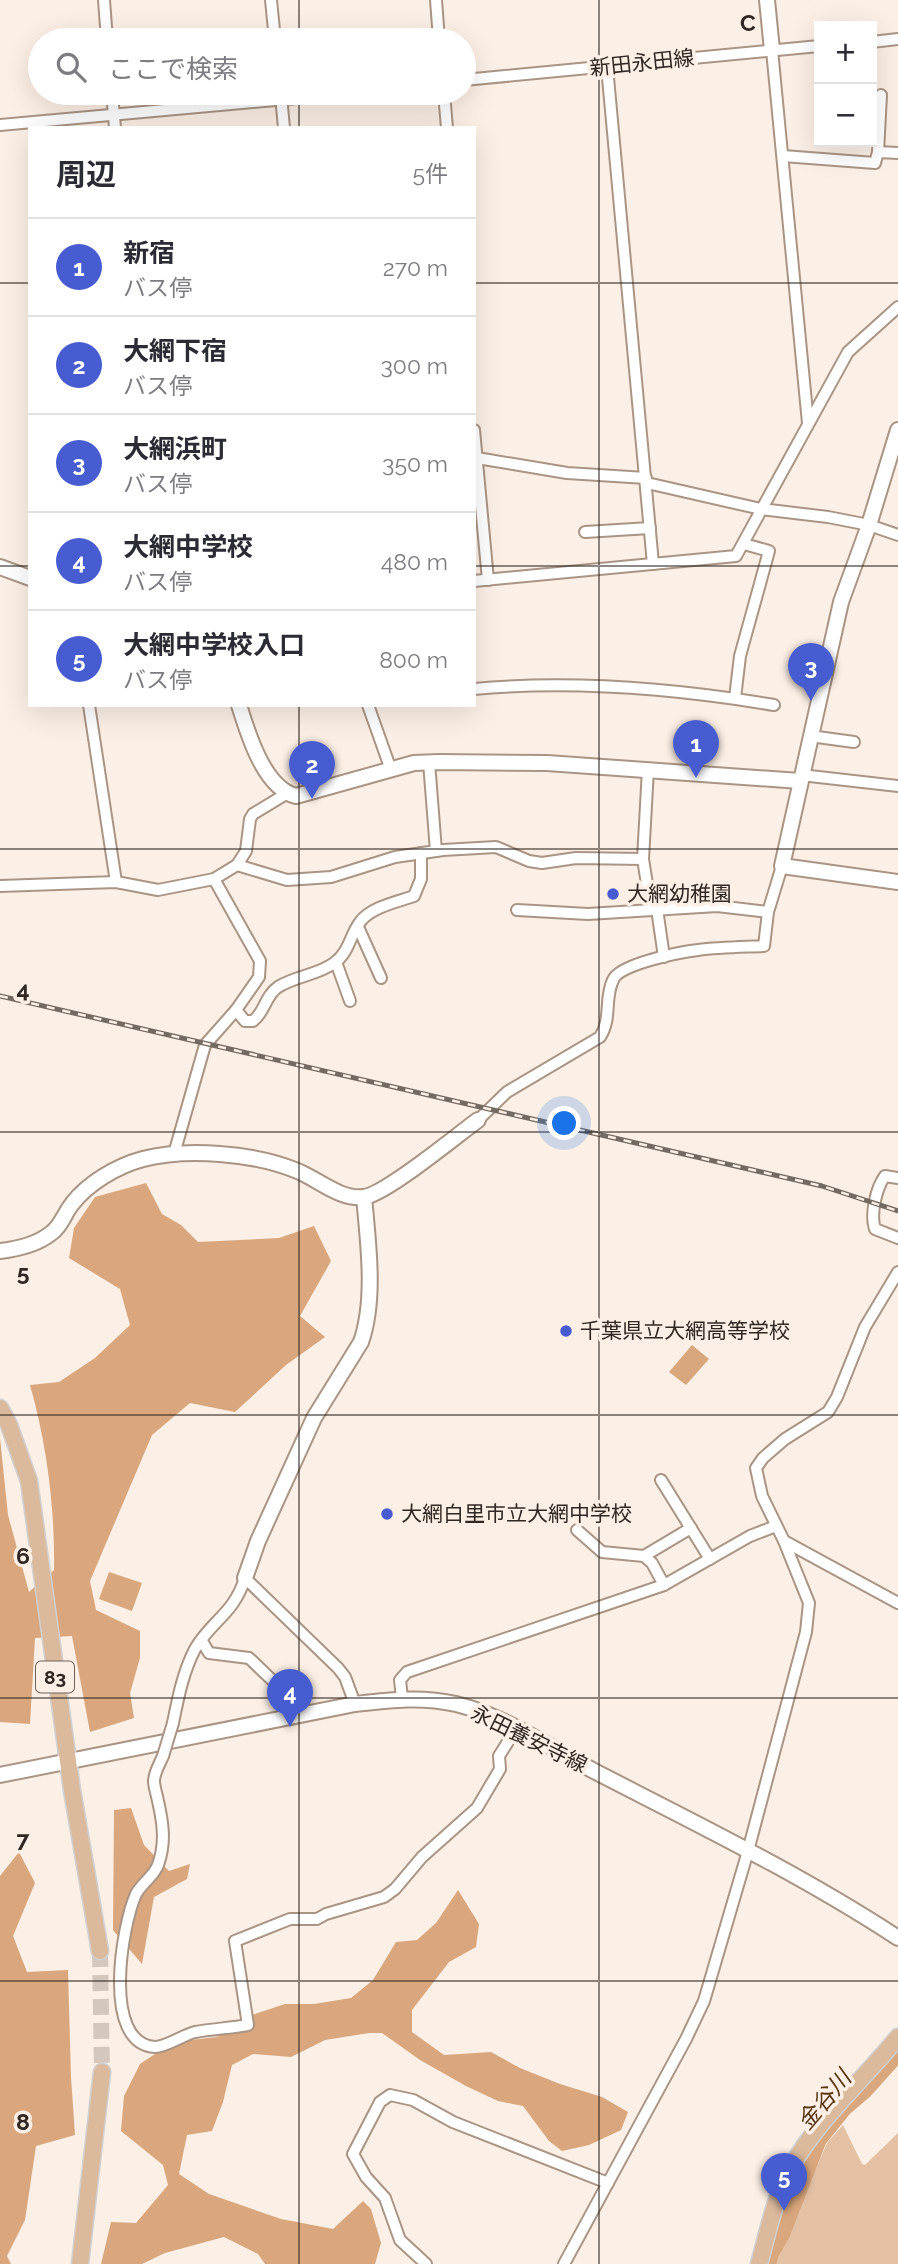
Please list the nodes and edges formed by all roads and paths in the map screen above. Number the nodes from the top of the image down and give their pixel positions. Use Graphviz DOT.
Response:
graph roads {
  1 [pos="104,0"];
  2 [pos="271,0"];
  3 [pos="436,0"];
  4 [pos="767,0"];
  5 [pos="106,28"];
  6 [pos="274,28"];
  7 [pos="438,28"];
  8 [pos="898,39"];
  9 [pos="877,41"];
  10 [pos="814,47"];
  11 [pos="772,51"];
  12 [pos="607,67"];
  13 [pos="476,79"];
  14 [pos="881,95"];
  15 [pos="112,105"];
  16 [pos="197,105"];
  17 [pos="282,105"];
  18 [pos="445,105"];
  19 [pos="113,114"];
  20 [pos="0,125"];
  21 [pos="114,126"];
  22 [pos="284,126"];
  23 [pos="447,126"];
  24 [pos="878,152"];
  25 [pos="898,153"];
  26 [pos="783,156"];
  27 [pos="898,307"];
  28 [pos="808,423"];
  29 [pos="898,430"];
  30 [pos="476,449"];
  31 [pos="477,458"];
  32 [pos="646,480"];
  33 [pos="761,509"];
  34 [pos="869,525"];
  35 [pos="650,528"];
  36 [pos="585,532"];
  37 [pos="898,535"];
  38 [pos="744,544"];
  39 [pos="653,564"];
  40 [pos="0,566"];
  41 [pos="28,577"];
  42 [pos="488,580"];
  43 [pos="476,581"];
  44 [pos="476,689"];
  45 [pos="735,698"];
  46 [pos="774,705"];
  47 [pos="89,707"];
  48 [pos="240,707"];
  49 [pos="372,707"];
  50 [pos="810,736"];
  51 [pos="854,742"];
  52 [pos="429,762"];
  53 [pos="648,769"];
  54 [pos="391,770"];
  55 [pos="800,778"];
  56 [pos="898,786"];
  57 [pos="286,794"];
  58 [pos="436,851"];
  59 [pos="421,853"];
  60 [pos="643,859"];
  61 [pos="237,865"];
  62 [pos="782,866"];
  63 [pos="214,879"];
  64 [pos="116,882"];
  65 [pos="898,883"];
  66 [pos="0,886"];
  67 [pos="654,909"];
  68 [pos="517,910"];
  69 [pos="768,912"];
  70 [pos="358,927"];
  71 [pos="664,957"];
  72 [pos="336,962"];
  73 [pos="381,978"];
  74 [pos="350,1002"];
  75 [pos="236,1010"];
  76 [pos="478,1119"];
  77 [pos="174,1153"];
  78 [pos="898,1178"];
  79 [pos="364,1197"];
  80 [pos="898,1238"];
  81 [pos="0,1251"];
  82 [pos="898,1272"];
  83 [pos="0,1408"];
  84 [pos="661,1480"];
  85 [pos="776,1526"];
  86 [pos="691,1528"];
  87 [pos="577,1530"];
  88 [pos="784,1541"];
  89 [pos="644,1556"];
  90 [pos="710,1559"];
  91 [pos="245,1578"];
  92 [pos="664,1586"];
  93 [pos="898,1603"];
  94 [pos="202,1641"];
  95 [pos="272,1679"];
  96 [pos="402,1698"];
  97 [pos="355,1704"];
  98 [pos="516,1729"];
  99 [pos="67,1760"];
  100 [pos="0,1774"];
  101 [pos="748,1851"];
  102 [pos="898,1938"];
  103 [pos="100,1951"];
  104 [pos="898,2037"];
  105 [pos="102,2072"];
  106 [pos="608,2183"];
  107 [pos="80,2264"];
  108 [pos="425,2264"];
  109 [pos="564,2264"];
  110 [pos="758,2264"];
  1 -- 5 [label="street"];
  2 -- 6 [label="street"];
  3 -- 7 [label="street"];
  4 -- 11 [label="street"];
  8 -- 9 [label="street"];
  10 -- 11 [label="street, 新田永田線"];
  11 -- 12 [label="street, 新田永田線"];
  11 -- 26 [label="street"];
  12 -- 13 [label="street, 新田永田線"];
  12 -- 32 [label="street"];
  14 -- 24 [label="street"];
  15 -- 19 [label="street"];
  16 -- 19 [label="street"];
  17 -- 22 [label="street"];
  18 -- 23 [label="street"];
  19 -- 20 [label="street"];
  19 -- 21 [label="street"];
  24 -- 25 [label="street"];
  24 -- 26 [label="street"];
  26 -- 28 [label="street"];
  27 -- 28 [label="street"];
  28 -- 33 [label="street"];
  29 -- 34 [label="street"];
  30 -- 31 [label="street"];
  31 -- 32 [label="street"];
  31 -- 42 [label="street"];
  32 -- 33 [label="street"];
  32 -- 35 [label="street"];
  33 -- 34 [label="street"];
  33 -- 38 [label="street"];
  34 -- 37 [label="street"];
  34 -- 50 [label="street"];
  35 -- 36 [label="street"];
  35 -- 39 [label="street"];
  38 -- 39 [label="street"];
  38 -- 45 [label="street"];
  39 -- 42 [label="street"];
  40 -- 41 [label="street"];
  42 -- 43 [label="street"];
  44 -- 45 [label="street"];
  45 -- 46 [label="street"];
  47 -- 64 [label="street"];
  48 -- 57 [label="street"];
  49 -- 54 [label="street"];
  50 -- 51 [label="street"];
  50 -- 55 [label="street"];
  52 -- 53 [label="street"];
  52 -- 54 [label="street"];
  52 -- 58 [label="street"];
  53 -- 55 [label="street"];
  53 -- 60 [label="street"];
  54 -- 57 [label="street"];
  55 -- 56 [label="street"];
  55 -- 62 [label="street"];
  57 -- 61 [label="street"];
  58 -- 59 [label="street"];
  58 -- 60 [label="street"];
  59 -- 61 [label="street"];
  59 -- 70 [label="street"];
  60 -- 67 [label="street"];
  61 -- 63 [label="street"];
  62 -- 65 [label="street"];
  62 -- 69 [label="street"];
  63 -- 64 [label="street"];
  63 -- 75 [label="street"];
  64 -- 66 [label="street"];
  67 -- 68 [label="street"];
  67 -- 69 [label="street"];
  67 -- 71 [label="street"];
  69 -- 71 [label="street"];
  70 -- 72 [label="street"];
  70 -- 73 [label="street"];
  71 -- 76 [label="street"];
  72 -- 74 [label="street"];
  72 -- 75 [label="street"];
  75 -- 77 [label="street"];
  76 -- 79 [label="street"];
  77 -- 79 [label="street"];
  77 -- 81 [label="street"];
  78 -- 80 [label="street"];
  79 -- 91 [label="street"];
  82 -- 85 [label="street"];
  83 -- 99 [label="main road, 83"];
  84 -- 86 [label="street"];
  85 -- 88 [label="street"];
  85 -- 90 [label="street"];
  86 -- 89 [label="street"];
  86 -- 90 [label="street"];
  87 -- 89 [label="street"];
  88 -- 93 [label="street"];
  88 -- 101 [label="street"];
  89 -- 92 [label="street"];
  90 -- 92 [label="street"];
  91 -- 94 [label="street"];
  91 -- 97 [label="street"];
  92 -- 96 [label="street"];
  94 -- 95 [label="street"];
  94 -- 98 [label="street, bridge"];
  96 -- 97 [label="street, 永田養安寺線"];
  96 -- 98 [label="street, 永田養安寺線"];
  97 -- 99 [label="street, 永田養安寺線"];
  98 -- 101 [label="street, 永田養安寺線"];
  99 -- 100 [label="street, 永田養安寺線"];
  99 -- 103 [label="main road, 83"];
  101 -- 102 [label="street, 永田養安寺線"];
  101 -- 106 [label="street"];
  104 -- 110 [label="main road"];
  105 -- 107 [label="main road"];
  106 -- 108 [label="street"];
  106 -- 109 [label="street"];
}
